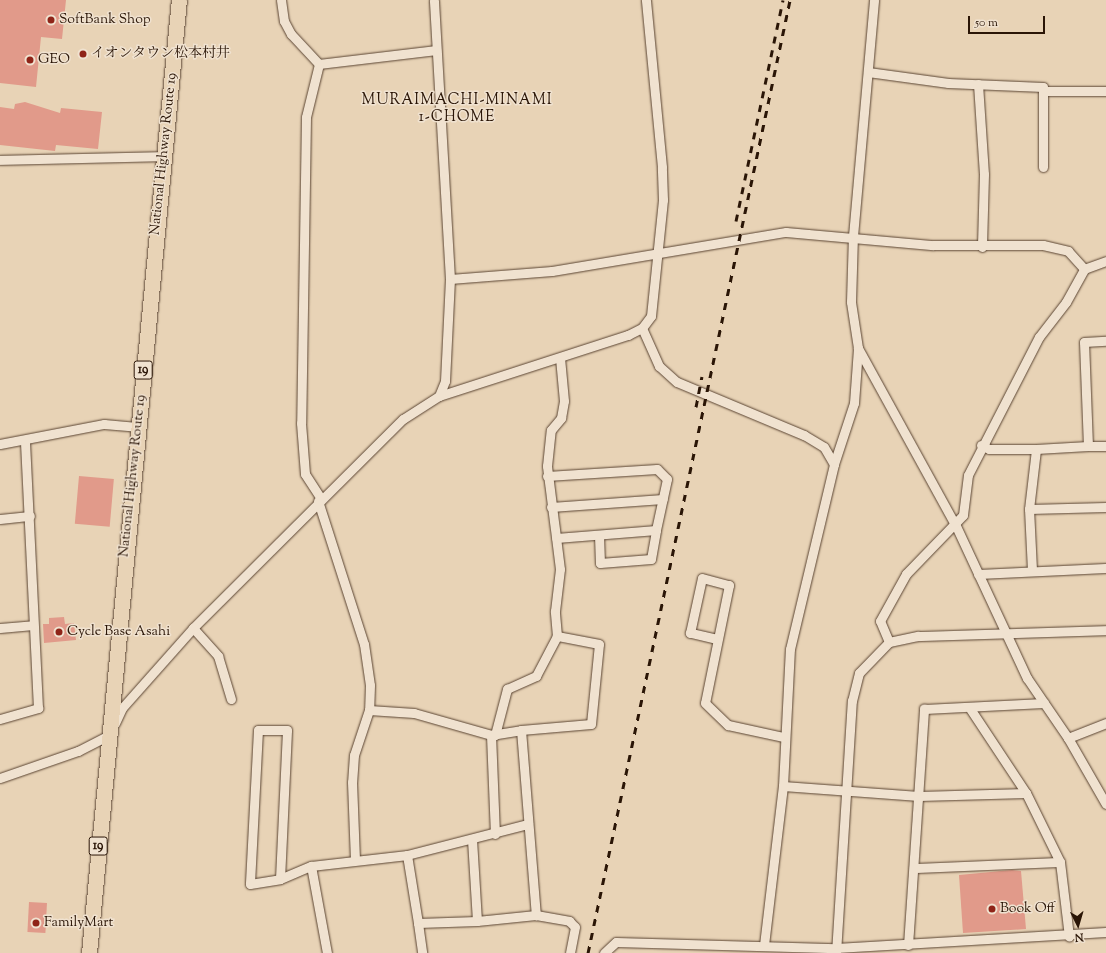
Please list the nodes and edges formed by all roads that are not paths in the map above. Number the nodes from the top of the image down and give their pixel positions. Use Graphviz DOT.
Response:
graph roads {
  1 [pos="179,0"];
  2 [pos="282,0"];
  3 [pos="434,0"];
  4 [pos="646,0"];
  5 [pos="874,0"];
  6 [pos="436,50"];
  7 [pos="319,64"];
  8 [pos="868,72"];
  9 [pos="978,84"];
  10 [pos="1043,91"];
  11 [pos="1106,91"];
  12 [pos="164,156"];
  13 [pos="0,160"];
  14 [pos="1043,167"];
  15 [pos="853,236"];
  16 [pos="982,247"];
  17 [pos="657,254"];
  18 [pos="1106,262"];
  19 [pos="1084,269"];
  20 [pos="450,279"];
  21 [pos="642,328"];
  22 [pos="1106,341"];
  23 [pos="858,348"];
  24 [pos="560,358"];
  25 [pos="439,396"];
  26 [pos="137,427"];
  27 [pos="25,442"];
  28 [pos="0,444"];
  29 [pos="981,445"];
  30 [pos="1088,446"];
  31 [pos="1106,446"];
  32 [pos="1036,449"];
  33 [pos="834,464"];
  34 [pos="547,476"];
  35 [pos="663,499"];
  36 [pos="320,500"];
  37 [pos="1106,507"];
  38 [pos="551,508"];
  39 [pos="1029,509"];
  40 [pos="30,516"];
  41 [pos="0,519"];
  42 [pos="956,526"];
  43 [pos="656,530"];
  44 [pos="599,535"];
  45 [pos="556,538"];
  46 [pos="1106,568"];
  47 [pos="1032,570"];
  48 [pos="978,574"];
  49 [pos="33,625"];
  50 [pos="0,628"];
  51 [pos="193,628"];
  52 [pos="1106,630"];
  53 [pos="1004,633"];
  54 [pos="557,636"];
  55 [pos="717,639"];
  56 [pos="889,642"];
  57 [pos="231,699"];
  58 [pos="1044,703"];
  59 [pos="969,707"];
  60 [pos="369,710"];
  61 [pos="0,719"];
  62 [pos="1106,723"];
  63 [pos="521,730"];
  64 [pos="493,735"];
  65 [pos="783,737"];
  66 [pos="1068,738"];
  67 [pos="107,739"];
  68 [pos="0,778"];
  69 [pos="783,786"];
  70 [pos="847,792"];
  71 [pos="1026,793"];
  72 [pos="919,796"];
  73 [pos="1106,804"];
  74 [pos="528,824"];
  75 [pos="495,834"];
  76 [pos="472,840"];
  77 [pos="407,855"];
  78 [pos="355,859"];
  79 [pos="1060,862"];
  80 [pos="311,866"];
  81 [pos="915,868"];
  82 [pos="280,879"];
  83 [pos="536,915"];
  84 [pos="477,921"];
  85 [pos="418,923"];
  86 [pos="1106,932"];
  87 [pos="1069,936"];
  88 [pos="764,945"];
  89 [pos="908,945"];
  90 [pos="728,949"];
  91 [pos="836,950"];
  92 [pos="89,953"];
  93 [pos="327,953"];
  94 [pos="422,953"];
  95 [pos="570,953"];
  96 [pos="604,953"];
  1 -- 12 [label="highway, National Highway Route 19 / 19"];
  2 -- 7 [label="street"];
  3 -- 6 [label="street"];
  4 -- 17 [label="street"];
  5 -- 8 [label="street"];
  6 -- 7 [label="street"];
  6 -- 20 [label="street"];
  7 -- 36 [label="street"];
  8 -- 9 [label="street"];
  8 -- 15 [label="street"];
  9 -- 10 [label="street"];
  9 -- 16 [label="street"];
  10 -- 11 [label="street"];
  10 -- 14 [label="street"];
  12 -- 13 [label="street"];
  12 -- 26 [label="highway, National Highway Route 19 / 19"];
  15 -- 16 [label="street"];
  15 -- 17 [label="street"];
  15 -- 23 [label="street"];
  16 -- 19 [label="street"];
  17 -- 20 [label="street"];
  17 -- 21 [label="street"];
  18 -- 19 [label="street"];
  19 -- 29 [label="street"];
  20 -- 25 [label="street"];
  21 -- 24 [label="street"];
  21 -- 33 [label="street"];
  22 -- 30 [label="street"];
  23 -- 33 [label="street"];
  23 -- 42 [label="street"];
  24 -- 25 [label="street"];
  24 -- 34 [label="street"];
  25 -- 36 [label="street"];
  26 -- 27 [label="street"];
  26 -- 67 [label="highway, National Highway Route 19 / 19"];
  27 -- 28 [label="street"];
  27 -- 40 [label="street"];
  29 -- 32 [label="street"];
  29 -- 42 [label="street"];
  30 -- 31 [label="street"];
  30 -- 32 [label="street"];
  32 -- 39 [label="street"];
  33 -- 65 [label="street"];
  34 -- 35 [label="street"];
  34 -- 38 [label="street"];
  35 -- 38 [label="street"];
  35 -- 43 [label="street"];
  36 -- 51 [label="street"];
  36 -- 60 [label="street"];
  37 -- 39 [label="street"];
  38 -- 45 [label="street"];
  39 -- 47 [label="street"];
  40 -- 41 [label="street"];
  40 -- 49 [label="street"];
  42 -- 48 [label="street"];
  42 -- 56 [label="street"];
  43 -- 44 [label="street"];
  43 -- 44 [label="street"];
  44 -- 45 [label="street"];
  45 -- 54 [label="street"];
  46 -- 47 [label="street"];
  47 -- 48 [label="street"];
  48 -- 53 [label="street"];
  49 -- 50 [label="street"];
  49 -- 61 [label="street"];
  51 -- 57 [label="street"];
  51 -- 67 [label="street"];
  52 -- 53 [label="street"];
  53 -- 56 [label="street"];
  53 -- 58 [label="street"];
  54 -- 63 [label="street"];
  54 -- 64 [label="street"];
  55 -- 55 [label="street"];
  55 -- 65 [label="street"];
  56 -- 70 [label="street"];
  58 -- 59 [label="street"];
  58 -- 66 [label="street"];
  59 -- 71 [label="street"];
  59 -- 72 [label="street"];
  60 -- 64 [label="street"];
  60 -- 78 [label="street"];
  62 -- 66 [label="street"];
  63 -- 64 [label="street"];
  63 -- 74 [label="street"];
  64 -- 75 [label="street"];
  65 -- 69 [label="street"];
  66 -- 73 [label="street"];
  67 -- 68 [label="street"];
  67 -- 92 [label="highway, National Highway Route 19 / 19"];
  69 -- 70 [label="street"];
  69 -- 88 [label="street"];
  70 -- 72 [label="street"];
  70 -- 91 [label="street"];
  71 -- 72 [label="street"];
  71 -- 79 [label="street"];
  72 -- 81 [label="street"];
  74 -- 75 [label="street"];
  74 -- 83 [label="street"];
  75 -- 76 [label="street"];
  76 -- 77 [label="street"];
  76 -- 84 [label="street"];
  77 -- 78 [label="street"];
  77 -- 85 [label="street"];
  78 -- 80 [label="street"];
  79 -- 81 [label="street"];
  79 -- 87 [label="street"];
  80 -- 82 [label="street"];
  80 -- 93 [label="street"];
  81 -- 89 [label="street"];
  82 -- 82 [label="street"];
  83 -- 84 [label="street"];
  83 -- 95 [label="street"];
  84 -- 85 [label="street"];
  85 -- 94 [label="street"];
  86 -- 87 [label="street"];
  87 -- 89 [label="street"];
  88 -- 90 [label="street"];
  88 -- 91 [label="street"];
  89 -- 91 [label="street"];
  90 -- 96 [label="street"];
}
